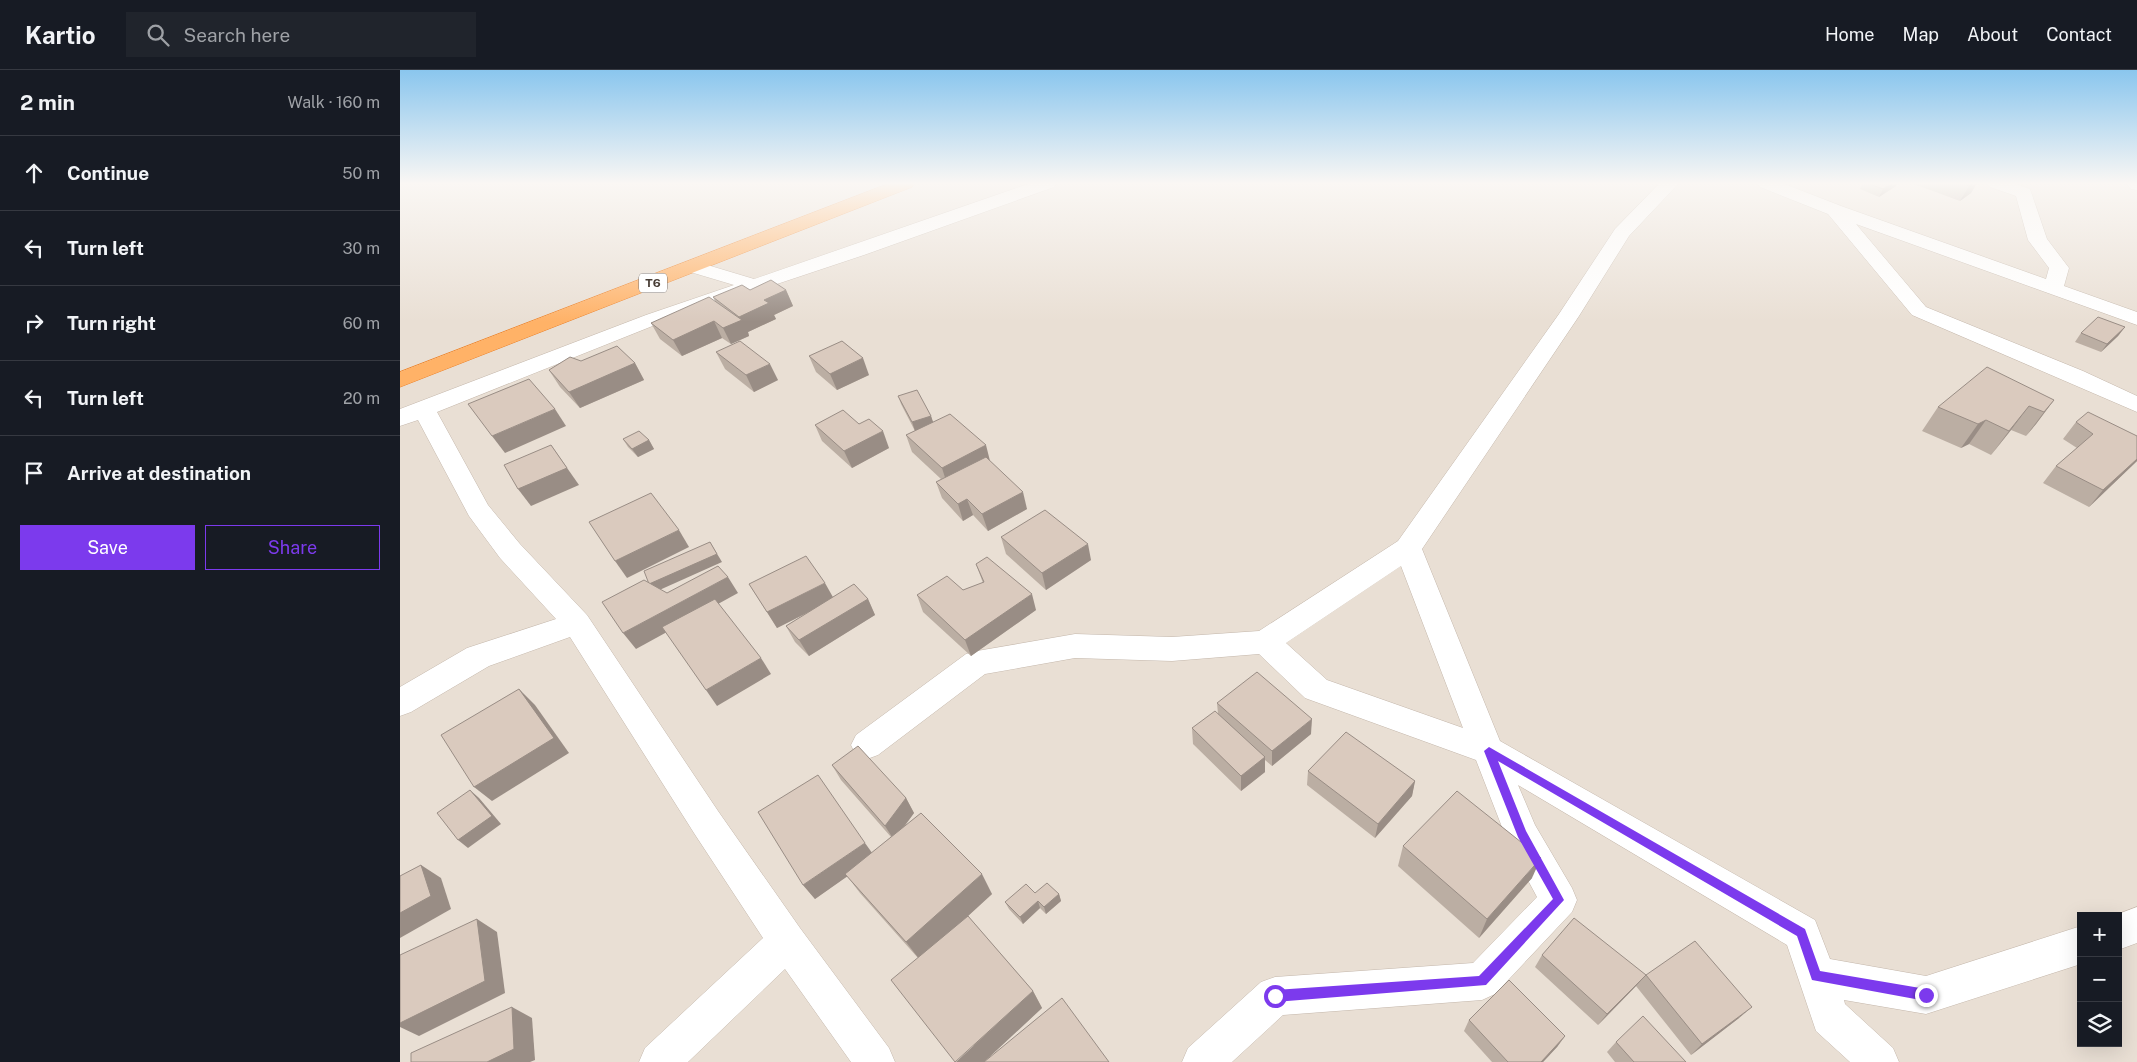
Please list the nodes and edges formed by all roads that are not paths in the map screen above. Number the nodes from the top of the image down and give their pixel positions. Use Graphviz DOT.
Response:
graph roads {
  1 [pos="789,229"];
  2 [pos="915,229"];
  3 [pos="1626,229"];
  4 [pos="1850,229"];
  5 [pos="1888,229"];
  6 [pos="2035,229"];
  7 [pos="694,267"];
  8 [pos="754,285"];
  9 [pos="2054,289"];
  10 [pos="2137,319"];
  11 [pos="400,380"];
  12 [pos="2137,405"];
  13 [pos="412,413"];
  14 [pos="1408,548"];
  15 [pos="578,623"];
  16 [pos="1265,642"];
  17 [pos="400,703"];
  18 [pos="867,745"];
  19 [pos="1489,751"];
  20 [pos="2137,925"];
  21 [pos="2122,931"];
  22 [pos="787,940"];
  23 [pos="2077,946"];
  24 [pos="1816,976"];
  25 [pos="659,1062"];
  26 [pos="876,1062"];
  27 [pos="1202,1062"];
  28 [pos="1879,1062"];
  1 -- 7 [label="highway, T6"];
  2 -- 8 [label="street"];
  3 -- 14 [label="street"];
  4 -- 12 [label="street"];
  5 -- 9 [label="street"];
  6 -- 9 [label="street"];
  7 -- 8 [label="street"];
  7 -- 11 [label="highway, T6"];
  8 -- 13 [label="street"];
  9 -- 10 [label="street"];
  13 -- 15 [label="street"];
  14 -- 16 [label="street"];
  14 -- 19 [label="street"];
  15 -- 17 [label="street"];
  15 -- 22 [label="street"];
  16 -- 18 [label="street"];
  16 -- 19 [label="street"];
  19 -- 24 [label="street"];
  19 -- 27 [label="street"];
  20 -- 21 [label="street"];
  22 -- 25 [label="street"];
  22 -- 26 [label="street"];
  23 -- 24 [label="street"];
  24 -- 28 [label="street"];
}
